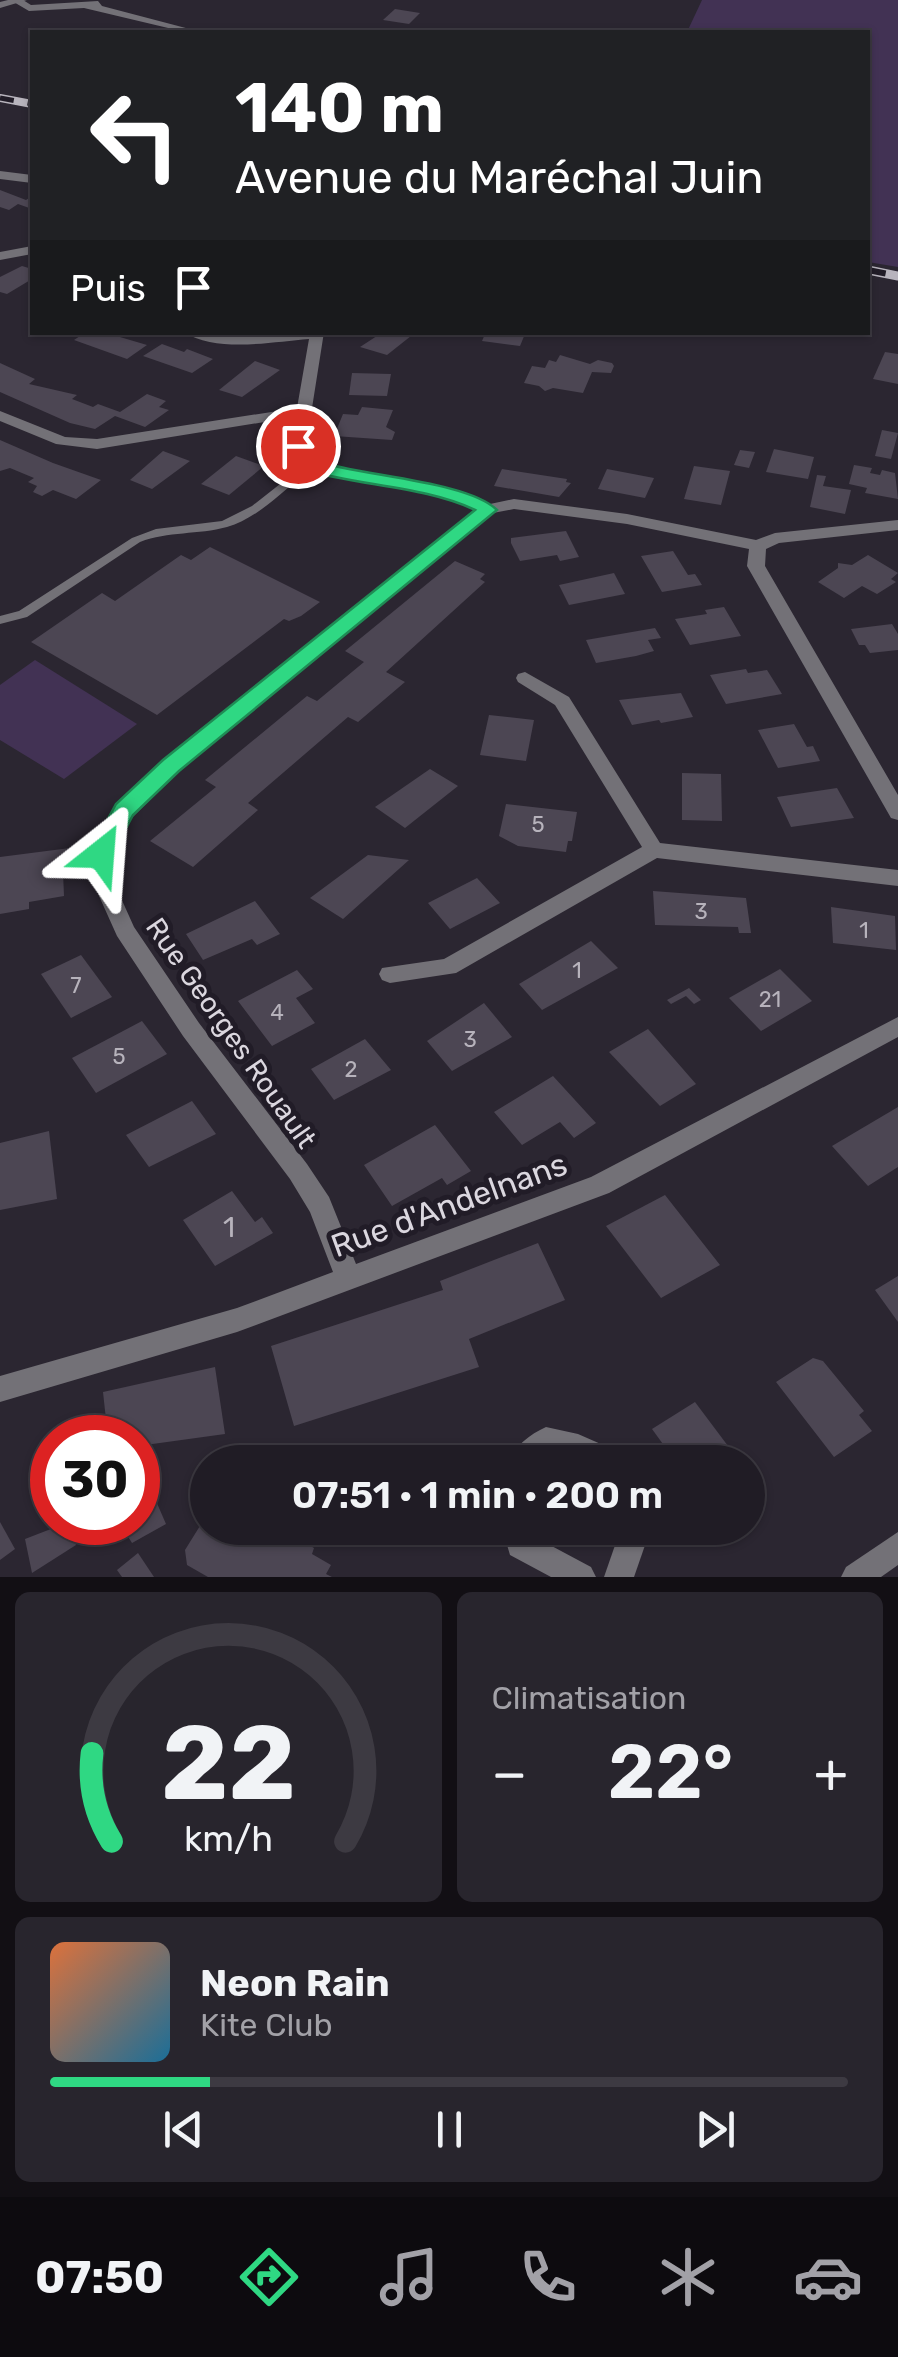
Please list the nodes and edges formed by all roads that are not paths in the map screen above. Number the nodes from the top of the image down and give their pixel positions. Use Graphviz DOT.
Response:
graph roads {
  1 [pos="123,0"];
  2 [pos="19,1"];
  3 [pos="0,5"];
  4 [pos="88,6"];
  5 [pos="188,30"];
  6 [pos="0,175"];
  7 [pos="30,179"];
  8 [pos="30,250"];
  9 [pos="0,256"];
  10 [pos="200,335"];
  11 [pos="291,335"];
  12 [pos="317,335"];
  13 [pos="304,411"];
  14 [pos="0,416"];
  15 [pos="308,465"];
  16 [pos="488,510"];
  17 [pos="898,525"];
  18 [pos="758,546"];
  19 [pos="0,620"];
  20 [pos="525,678"];
  21 [pos="898,813"];
  22 [pos="654,850"];
  23 [pos="898,878"];
  24 [pos="390,974"];
  25 [pos="898,1026"];
  26 [pos="348,1276"];
  27 [pos="0,1390"];
  28 [pos="520,1545"];
  29 [pos="630,1545"];
  30 [pos="898,1547"];
  31 [pos="582,1577"];
  32 [pos="619,1577"];
  33 [pos="856,1577"];
  1 -- 4 [label="street"];
  2 -- 3 [label="street"];
  2 -- 4 [label="street"];
  4 -- 5 [label="street"];
  6 -- 7 [label="street"];
  8 -- 9 [label="street"];
  10 -- 11 [label="street"];
  12 -- 13 [label="street"];
  13 -- 14 [label="street"];
  13 -- 15 [label="street"];
  15 -- 16 [label="street"];
  15 -- 19 [label="lane"];
  16 -- 18 [label="street"];
  16 -- 26 [label="street, Rue Georges Rouault"];
  17 -- 18 [label="street"];
  18 -- 21 [label="street"];
  20 -- 22 [label="street"];
  22 -- 23 [label="street"];
  22 -- 24 [label="street"];
  25 -- 26 [label="street, Rue d'Andelnans"];
  26 -- 27 [label="street, Rue d'Andelnans"];
  28 -- 31 [label="street"];
  29 -- 32 [label="street"];
  30 -- 33 [label="street"];
}
